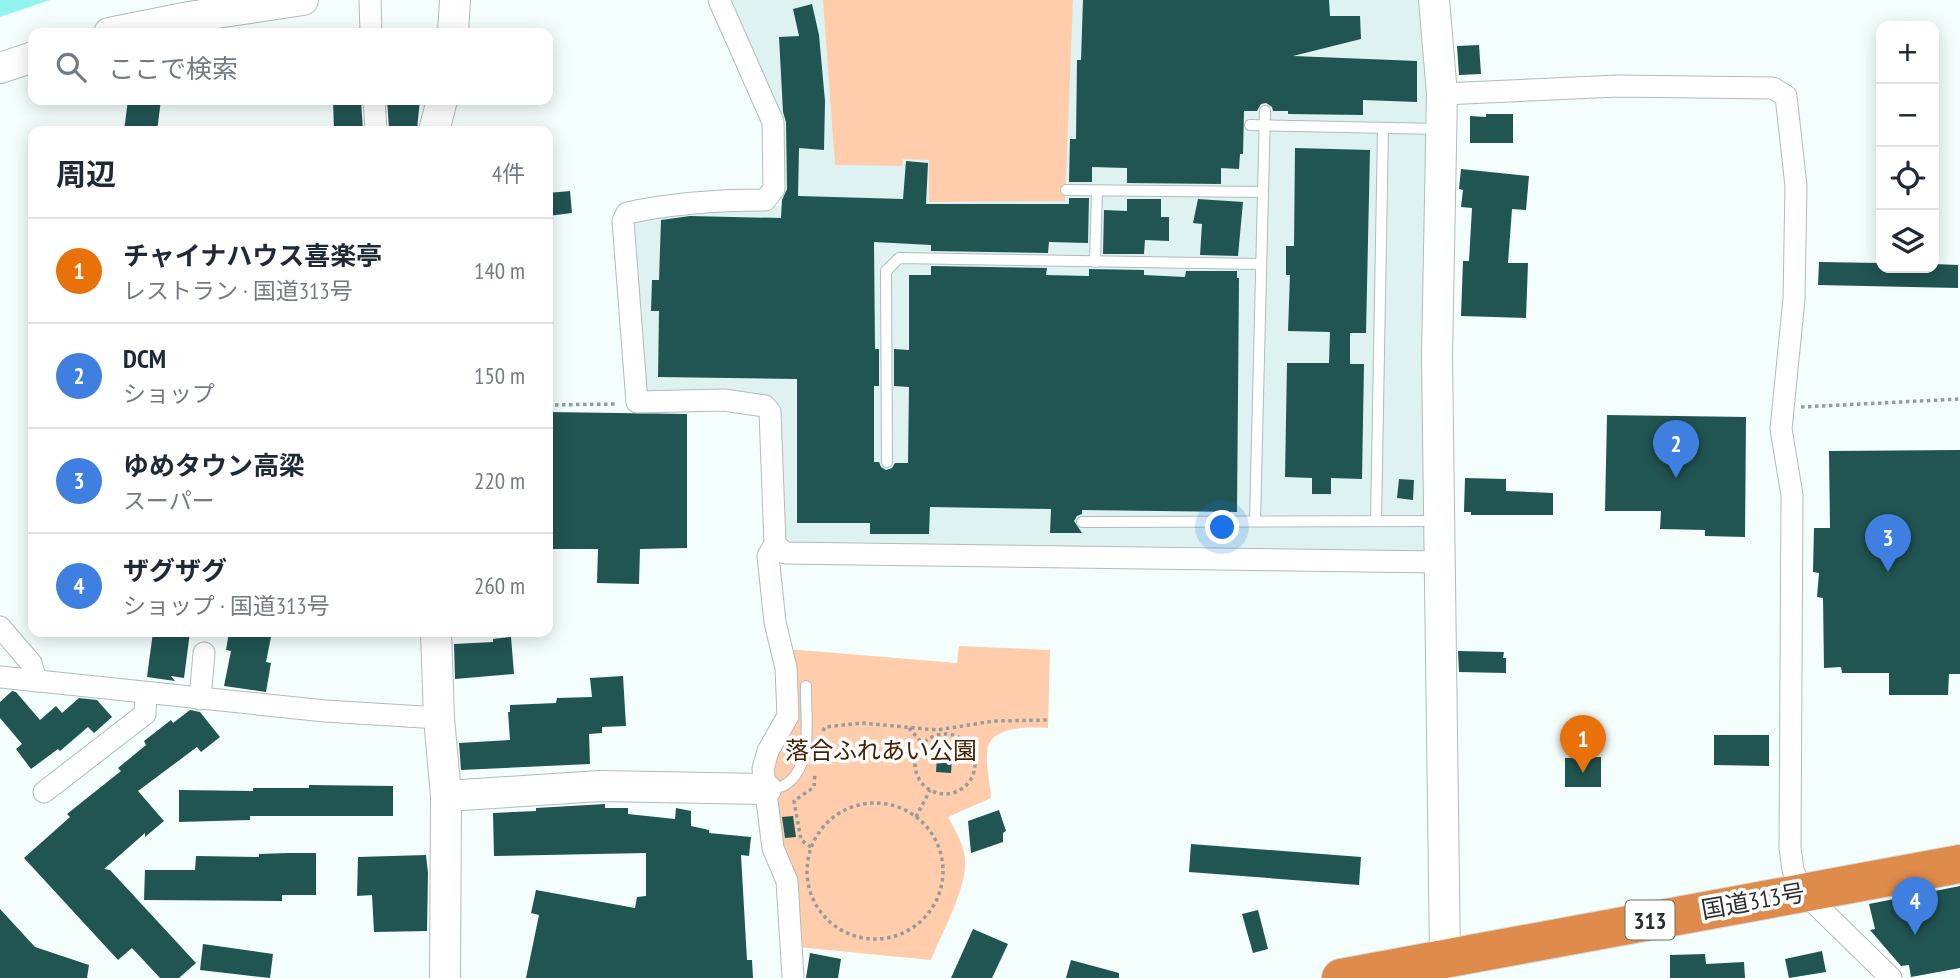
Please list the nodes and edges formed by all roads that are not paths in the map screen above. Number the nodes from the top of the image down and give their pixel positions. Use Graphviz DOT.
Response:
graph roads {
  1 [pos="303,0"];
  2 [pos="370,0"];
  3 [pos="455,0"];
  4 [pos="719,0"];
  5 [pos="1434,0"];
  6 [pos="134,28"];
  7 [pos="371,28"];
  8 [pos="453,28"];
  9 [pos="28,59"];
  10 [pos="0,68"];
  11 [pos="1442,94"];
  12 [pos="374,105"];
  13 [pos="441,105"];
  14 [pos="1265,111"];
  15 [pos="1250,125"];
  16 [pos="1264,125"];
  17 [pos="376,126"];
  18 [pos="435,126"];
  19 [pos="1383,128"];
  20 [pos="1441,129"];
  21 [pos="1066,190"];
  22 [pos="1097,191"];
  23 [pos="1263,192"];
  24 [pos="1095,262"];
  25 [pos="1261,264"];
  26 [pos="887,462"];
  27 [pos="1376,521"];
  28 [pos="1439,521"];
  29 [pos="1082,522"];
  30 [pos="1255,522"];
  31 [pos="775,544"];
  32 [pos="1440,562"];
  33 [pos="0,626"];
  34 [pos="436,637"];
  35 [pos="204,653"];
  36 [pos="0,677"];
  37 [pos="36,681"];
  38 [pos="806,686"];
  39 [pos="146,693"];
  40 [pos="200,699"];
  41 [pos="439,718"];
  42 [pos="766,789"];
  43 [pos="44,792"];
  44 [pos="446,796"];
  45 [pos="1960,864"];
  46 [pos="1802,891"];
  47 [pos="1445,958"];
  48 [pos="445,978"];
  49 [pos="793,978"];
  50 [pos="1341,978"];
  51 [pos="1891,978"];
  1 -- 6 [label="street"];
  2 -- 7 [label="street"];
  3 -- 8 [label="street"];
  4 -- 31 [label="street"];
  5 -- 11 [label="street"];
  9 -- 10 [label="street"];
  11 -- 20 [label="street"];
  11 -- 46 [label="street"];
  12 -- 17 [label="street"];
  13 -- 18 [label="street"];
  14 -- 16 [label="lane"];
  15 -- 16 [label="lane"];
  16 -- 19 [label="lane"];
  16 -- 23 [label="lane"];
  19 -- 20 [label="lane"];
  19 -- 27 [label="lane"];
  20 -- 28 [label="street"];
  21 -- 22 [label="lane"];
  22 -- 23 [label="lane"];
  22 -- 24 [label="lane"];
  23 -- 25 [label="lane"];
  24 -- 25 [label="lane"];
  24 -- 26 [label="lane"];
  25 -- 30 [label="lane"];
  27 -- 28 [label="lane"];
  27 -- 30 [label="lane"];
  28 -- 32 [label="street"];
  29 -- 30 [label="lane"];
  31 -- 32 [label="street"];
  31 -- 42 [label="street"];
  32 -- 47 [label="street"];
  33 -- 37 [label="street"];
  34 -- 41 [label="street"];
  35 -- 40 [label="street"];
  36 -- 37 [label="street"];
  37 -- 39 [label="street"];
  38 -- 42 [label="lane"];
  39 -- 40 [label="street"];
  39 -- 43 [label="street"];
  40 -- 41 [label="street"];
  41 -- 44 [label="street"];
  42 -- 44 [label="street"];
  42 -- 49 [label="street"];
  44 -- 48 [label="street"];
  45 -- 46 [label="highway, 国道313号 / 313"];
  46 -- 47 [label="highway, 国道313号 / 313"];
  46 -- 51 [label="street"];
  47 -- 50 [label="highway, 国道313号 / 313"];
}
